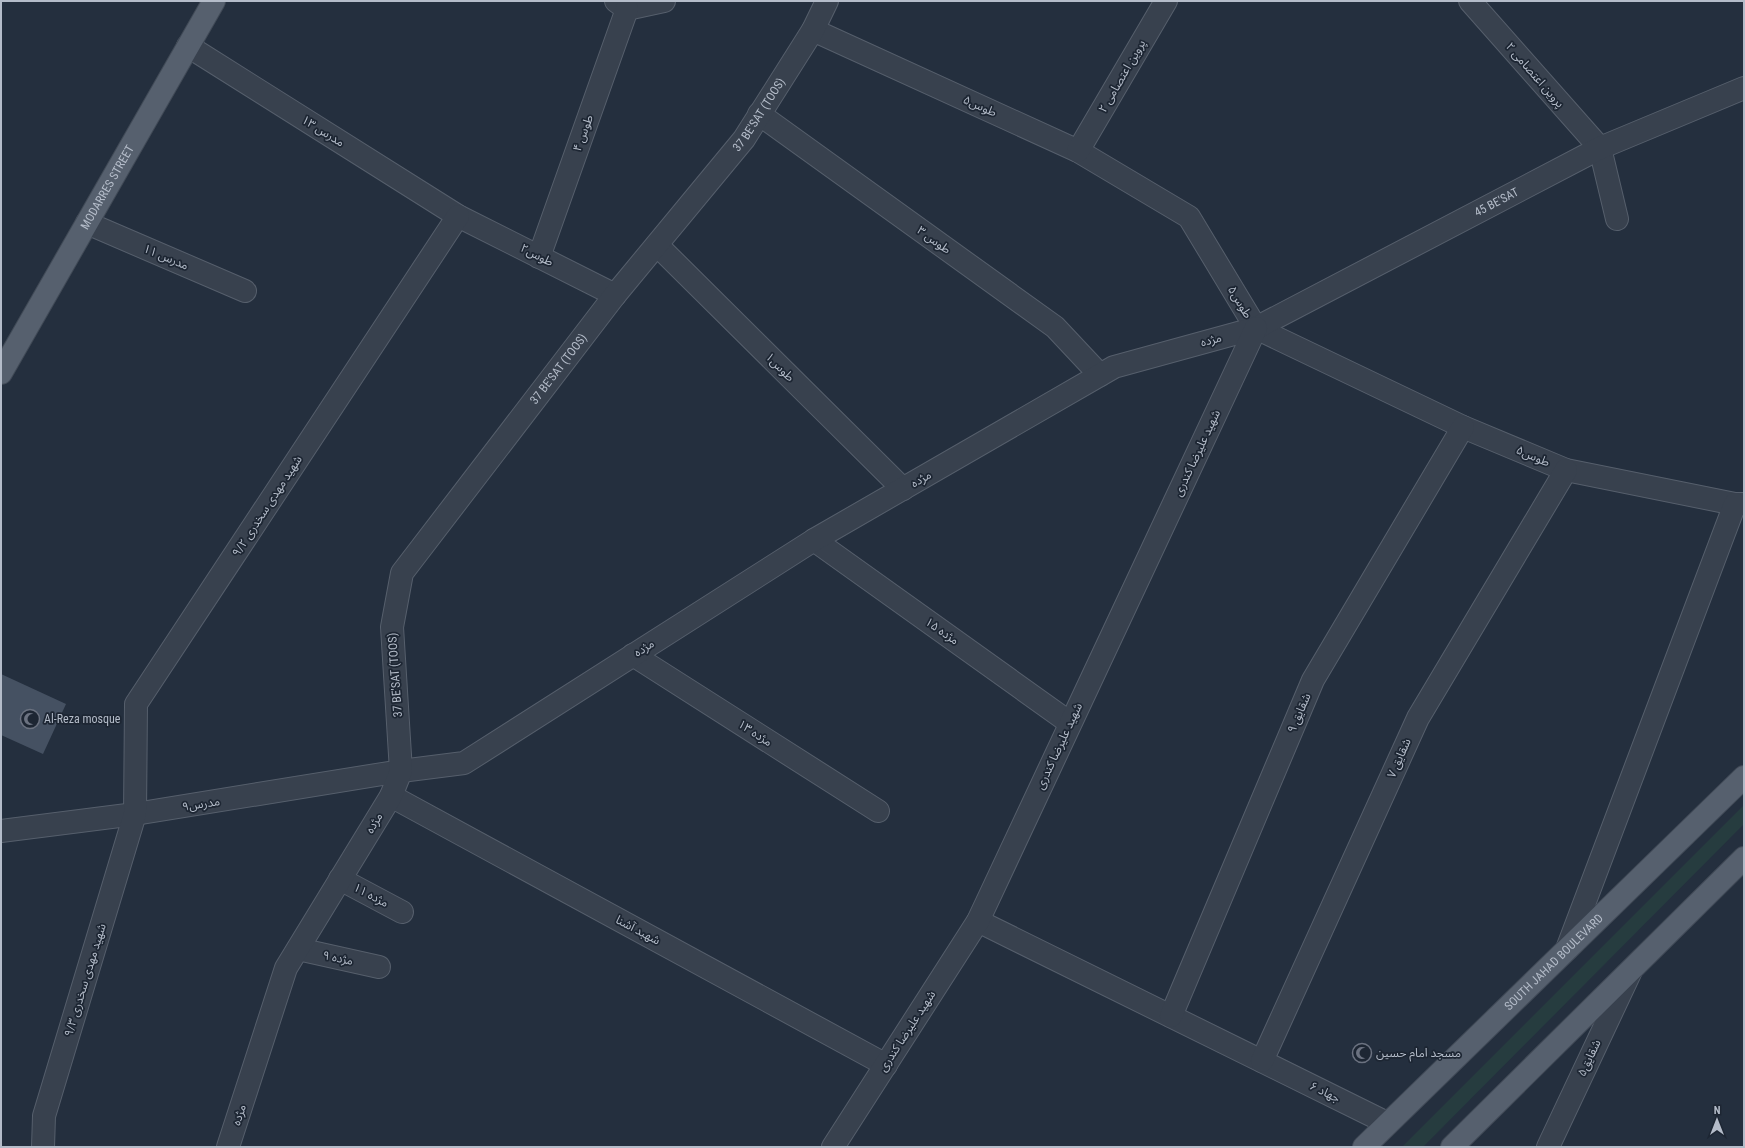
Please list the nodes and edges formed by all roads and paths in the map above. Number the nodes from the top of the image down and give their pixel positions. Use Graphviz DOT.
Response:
graph roads {
  1 [pos="214,1"];
  2 [pos="664,1"];
  3 [pos="827,1"];
  4 [pos="1166,1"];
  5 [pos="1470,1"];
  6 [pos="622,5"];
  7 [pos="812,30"];
  8 [pos="188,46"];
  9 [pos="1744,88"];
  10 [pos="760,114"];
  11 [pos="1600,148"];
  12 [pos="1078,151"];
  13 [pos="458,216"];
  14 [pos="1618,219"];
  15 [pos="87,223"];
  16 [pos="657,244"];
  17 [pos="539,257"];
  18 [pos="245,291"];
  19 [pos="615,295"];
  20 [pos="1256,328"];
  21 [pos="1,373"];
  22 [pos="1100,375"];
  23 [pos="1463,427"];
  24 [pos="1566,470"];
  25 [pos="903,489"];
  26 [pos="1740,504"];
  27 [pos="814,540"];
  28 [pos="633,655"];
  29 [pos="1070,723"];
  30 [pos="401,771"];
  31 [pos="1744,777"];
  32 [pos="391,796"];
  33 [pos="878,811"];
  34 [pos="135,814"];
  35 [pos="1,831"];
  36 [pos="1744,858"];
  37 [pos="340,879"];
  38 [pos="402,912"];
  39 [pos="978,921"];
  40 [pos="1567,948"];
  41 [pos="298,949"];
  42 [pos="379,967"];
  43 [pos="1631,970"];
  44 [pos="1170,1016"];
  45 [pos="1262,1062"];
  46 [pos="886,1065"];
  47 [pos="1387,1123"];
  48 [pos="1456,1146"];
  49 [pos="43,1147"];
  50 [pos="228,1147"];
  51 [pos="833,1147"];
  52 [pos="1364,1147"];
  53 [pos="1548,1147"];
  1 -- 8 [label="main road, MODARRES STREET"];
  2 -- 6 [label="street"];
  3 -- 7 [label="street, 37 BE'SAT (TOOS)"];
  4 -- 12 [label="street, پروین اعتصامی ۲"];
  5 -- 11 [label="street, پروین اعتصامی ۲"];
  6 -- 17 [label="street, طوس ۴"];
  7 -- 10 [label="street, 37 BE'SAT (TOOS)"];
  7 -- 12 [label="street, طوس۵"];
  8 -- 13 [label="street, مدرس ۱۳"];
  8 -- 15 [label="main road, MODARRES STREET"];
  9 -- 11 [label="street, 45 BE'SAT"];
  10 -- 16 [label="street, 37 BE'SAT (TOOS)"];
  10 -- 22 [label="street, طوس ۳"];
  11 -- 14 [label="street"];
  11 -- 20 [label="street, 45 BE'SAT"];
  12 -- 20 [label="street, طوس۵"];
  13 -- 17 [label="street, طوس۲"];
  13 -- 34 [label="street, شهید مهدی سخدری ۹/۲"];
  15 -- 18 [label="street, مدرس ۱۱"];
  15 -- 21 [label="main road, MODARRES STREET"];
  16 -- 19 [label="street, 37 BE'SAT (TOOS)"];
  16 -- 25 [label="street, طوس۱"];
  17 -- 19 [label="street, طوس۲"];
  19 -- 30 [label="street, 37 BE'SAT (TOOS)"];
  20 -- 22 [label="street, مژده"];
  20 -- 23 [label="street, طوس۵"];
  20 -- 29 [label="street, شهید علیرضا کندری"];
  22 -- 25 [label="street, مژده"];
  23 -- 24 [label="street, طوس۵"];
  23 -- 44 [label="street, شقایق ۹"];
  24 -- 26 [label="street, طوس۵"];
  24 -- 45 [label="street, شقایق ۷"];
  25 -- 27 [label="street, مژده"];
  26 -- 40 [label="street"];
  27 -- 28 [label="street, مژده"];
  27 -- 29 [label="street, مژده ۱۵"];
  28 -- 30 [label="street, مژده"];
  28 -- 33 [label="street, مژده ۱۳"];
  29 -- 39 [label="street, شهید علیرضا کندری"];
  30 -- 32 [label="street, مژده"];
  30 -- 34 [label="street, مدرس۹"];
  31 -- 40 [label="main road, SOUTH JAHAD BOULEVARD"];
  32 -- 37 [label="street, مژده"];
  32 -- 46 [label="street, شهبد آشنا"];
  34 -- 35 [label="street, مدرس۹"];
  34 -- 49 [label="street, شهید مهدی سخدری ۹/۳"];
  36 -- 43 [label="main road"];
  37 -- 38 [label="street, مژده ۱۱"];
  37 -- 41 [label="street, مژده"];
  39 -- 44 [label="street, جهاد ۶"];
  39 -- 46 [label="street, شهید علیرضا کندری"];
  40 -- 47 [label="main road, SOUTH JAHAD BOULEVARD"];
  41 -- 42 [label="street, مژده ۹"];
  41 -- 50 [label="street, مژده"];
  43 -- 48 [label="main road"];
  43 -- 53 [label="street, شقایق۵"];
  44 -- 45 [label="street, جهاد ۶"];
  45 -- 47 [label="street, جهاد ۶"];
  46 -- 51 [label="street, شهید علیرضا کندری"];
  47 -- 52 [label="main road, SOUTH JAHAD BOULEVARD"];
}
